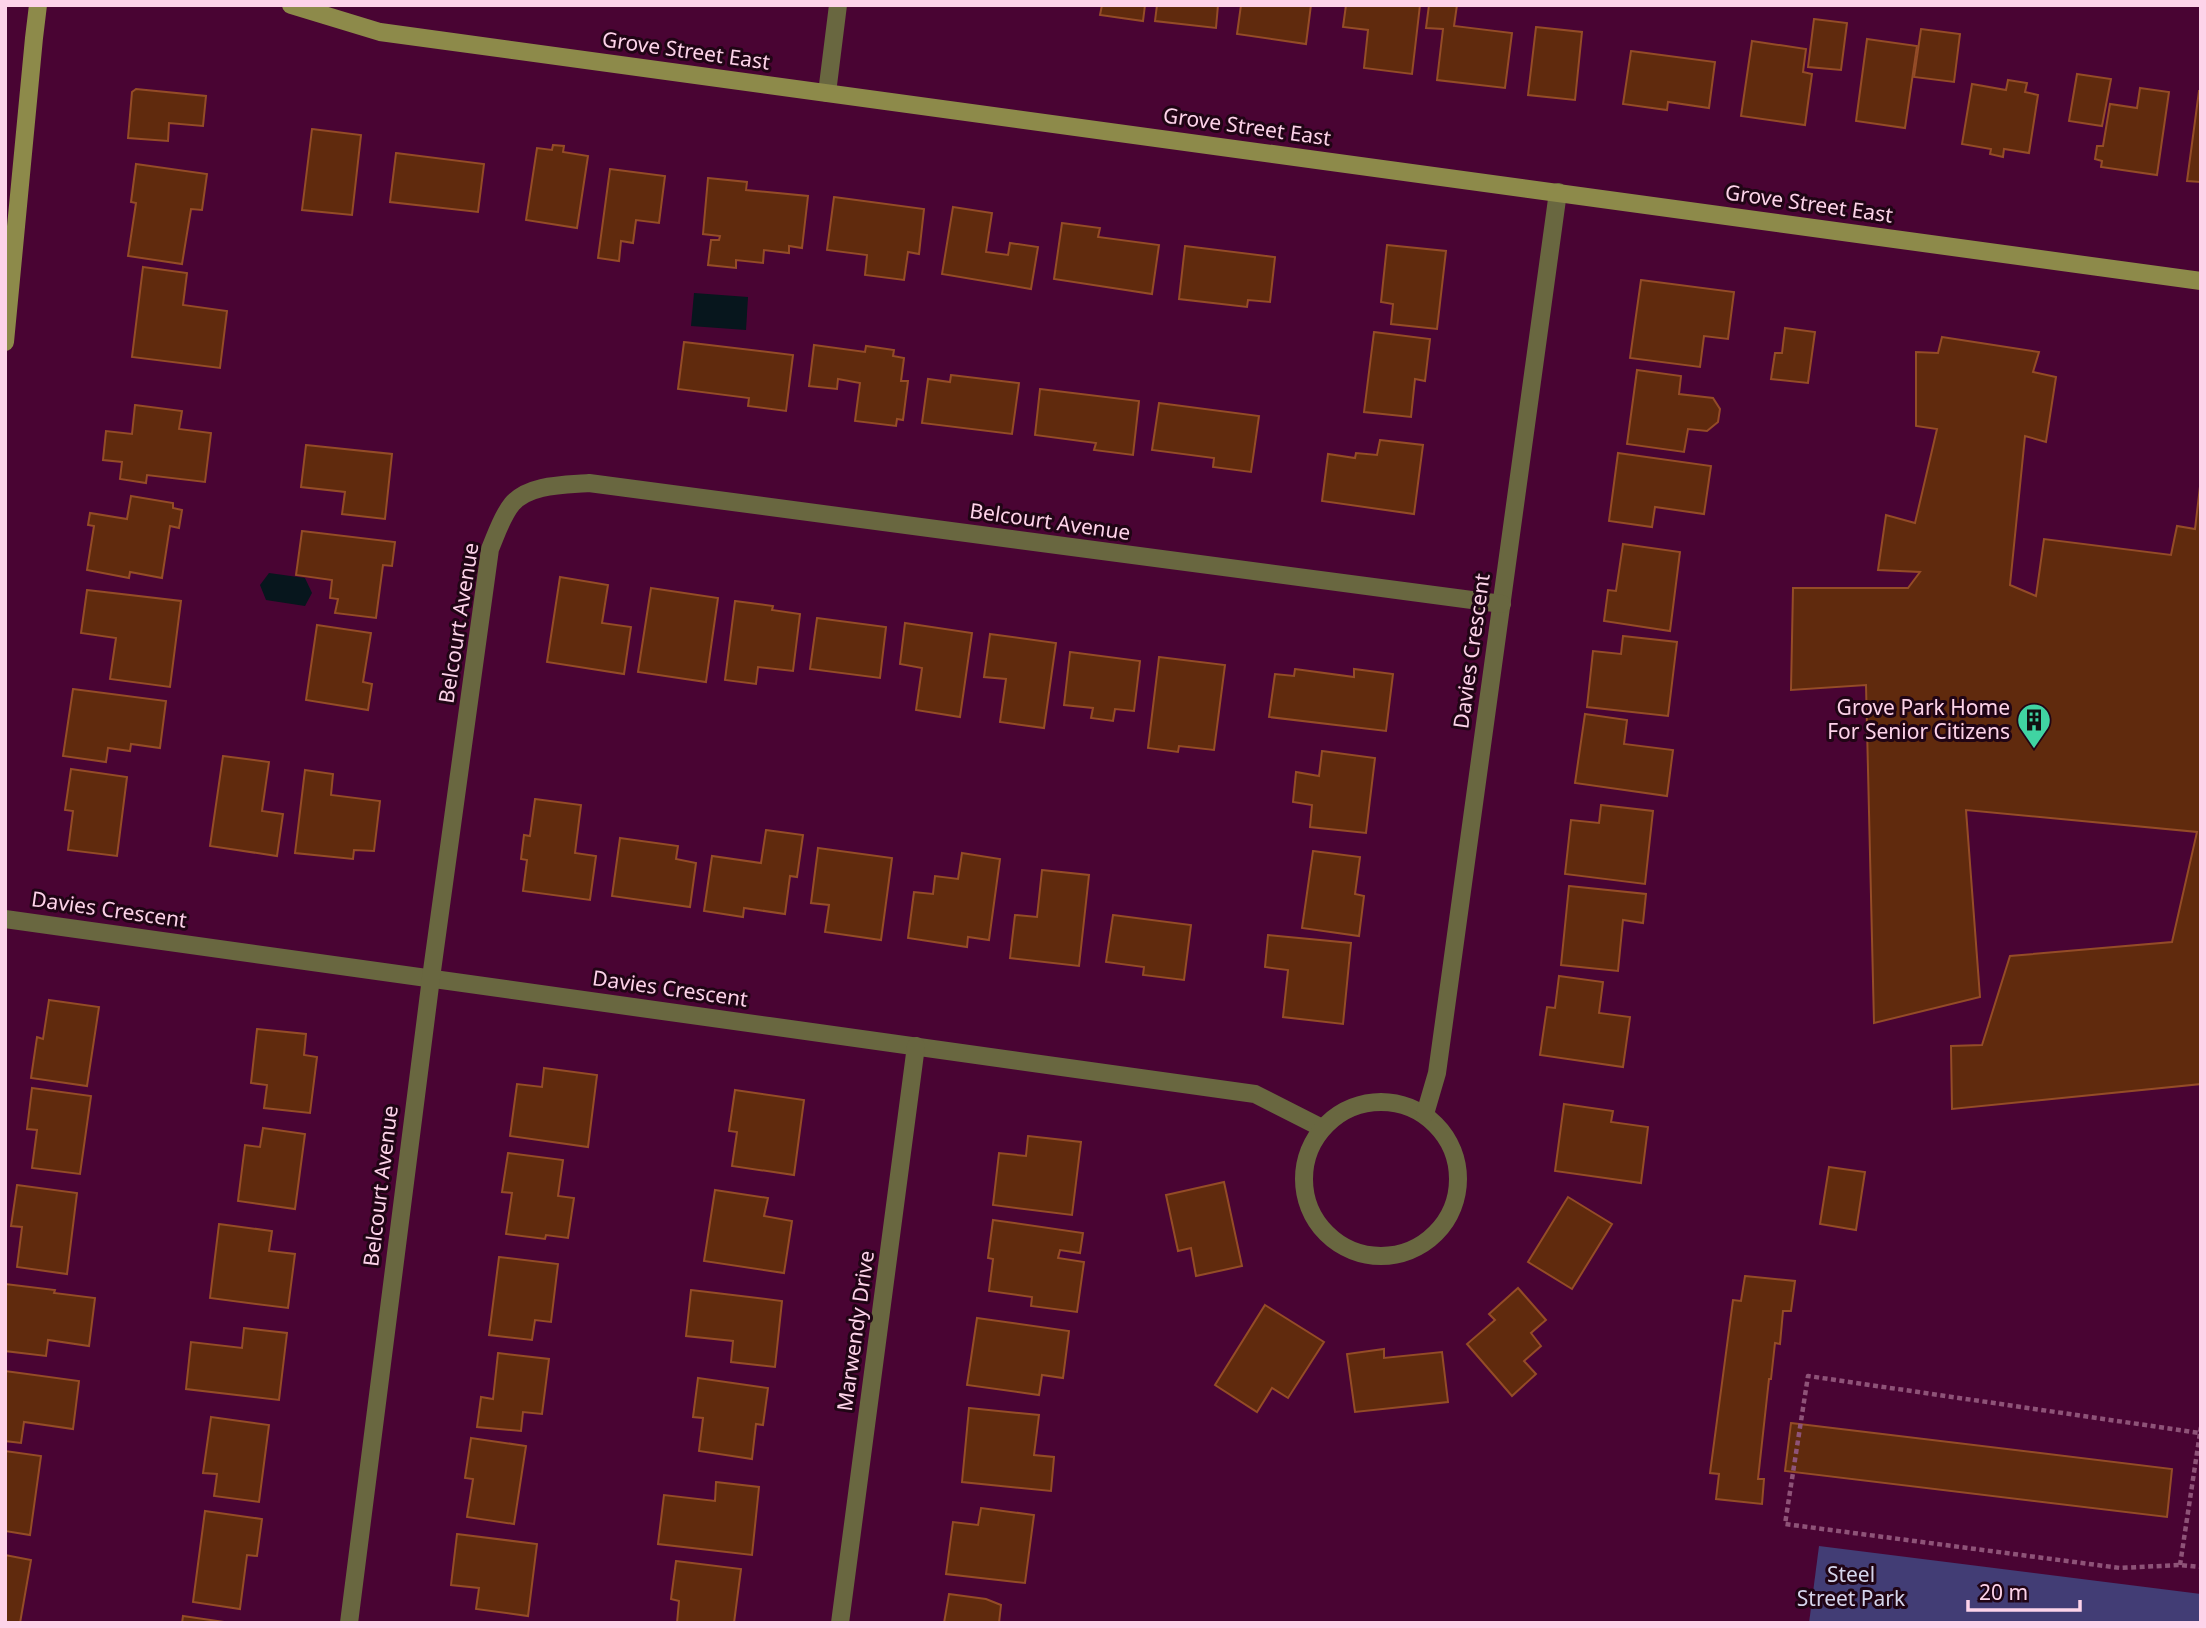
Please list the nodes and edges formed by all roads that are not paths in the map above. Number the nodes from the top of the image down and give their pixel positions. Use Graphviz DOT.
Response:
graph roads {
  1 [pos="38,5"];
  2 [pos="291,5"];
  3 [pos="838,5"];
  4 [pos="827,93"];
  5 [pos="1558,192"];
  6 [pos="2201,281"];
  7 [pos="5,342"];
  8 [pos="1502,604"];
  9 [pos="5,919"];
  10 [pos="431,978"];
  11 [pos="916,1046"];
  12 [pos="1425,1114"];
  13 [pos="1322,1128"];
  14 [pos="349,1623"];
  15 [pos="840,1623"];
  1 -- 7 [label="street"];
  2 -- 4 [label="street, Grove Street East"];
  3 -- 4 [label="street"];
  4 -- 5 [label="street, Grove Street East"];
  5 -- 6 [label="street, Grove Street East"];
  5 -- 8 [label="street, Davies Crescent"];
  8 -- 10 [label="street, Belcourt Avenue"];
  8 -- 12 [label="street, Davies Crescent"];
  9 -- 10 [label="street, Davies Crescent"];
  10 -- 11 [label="street, Davies Crescent"];
  10 -- 14 [label="street, Belcourt Avenue"];
  11 -- 13 [label="street, Davies Crescent"];
  11 -- 15 [label="street, Marwendy Drive"];
  12 -- 13 [label="street"];
  12 -- 13 [label="street"];
}
